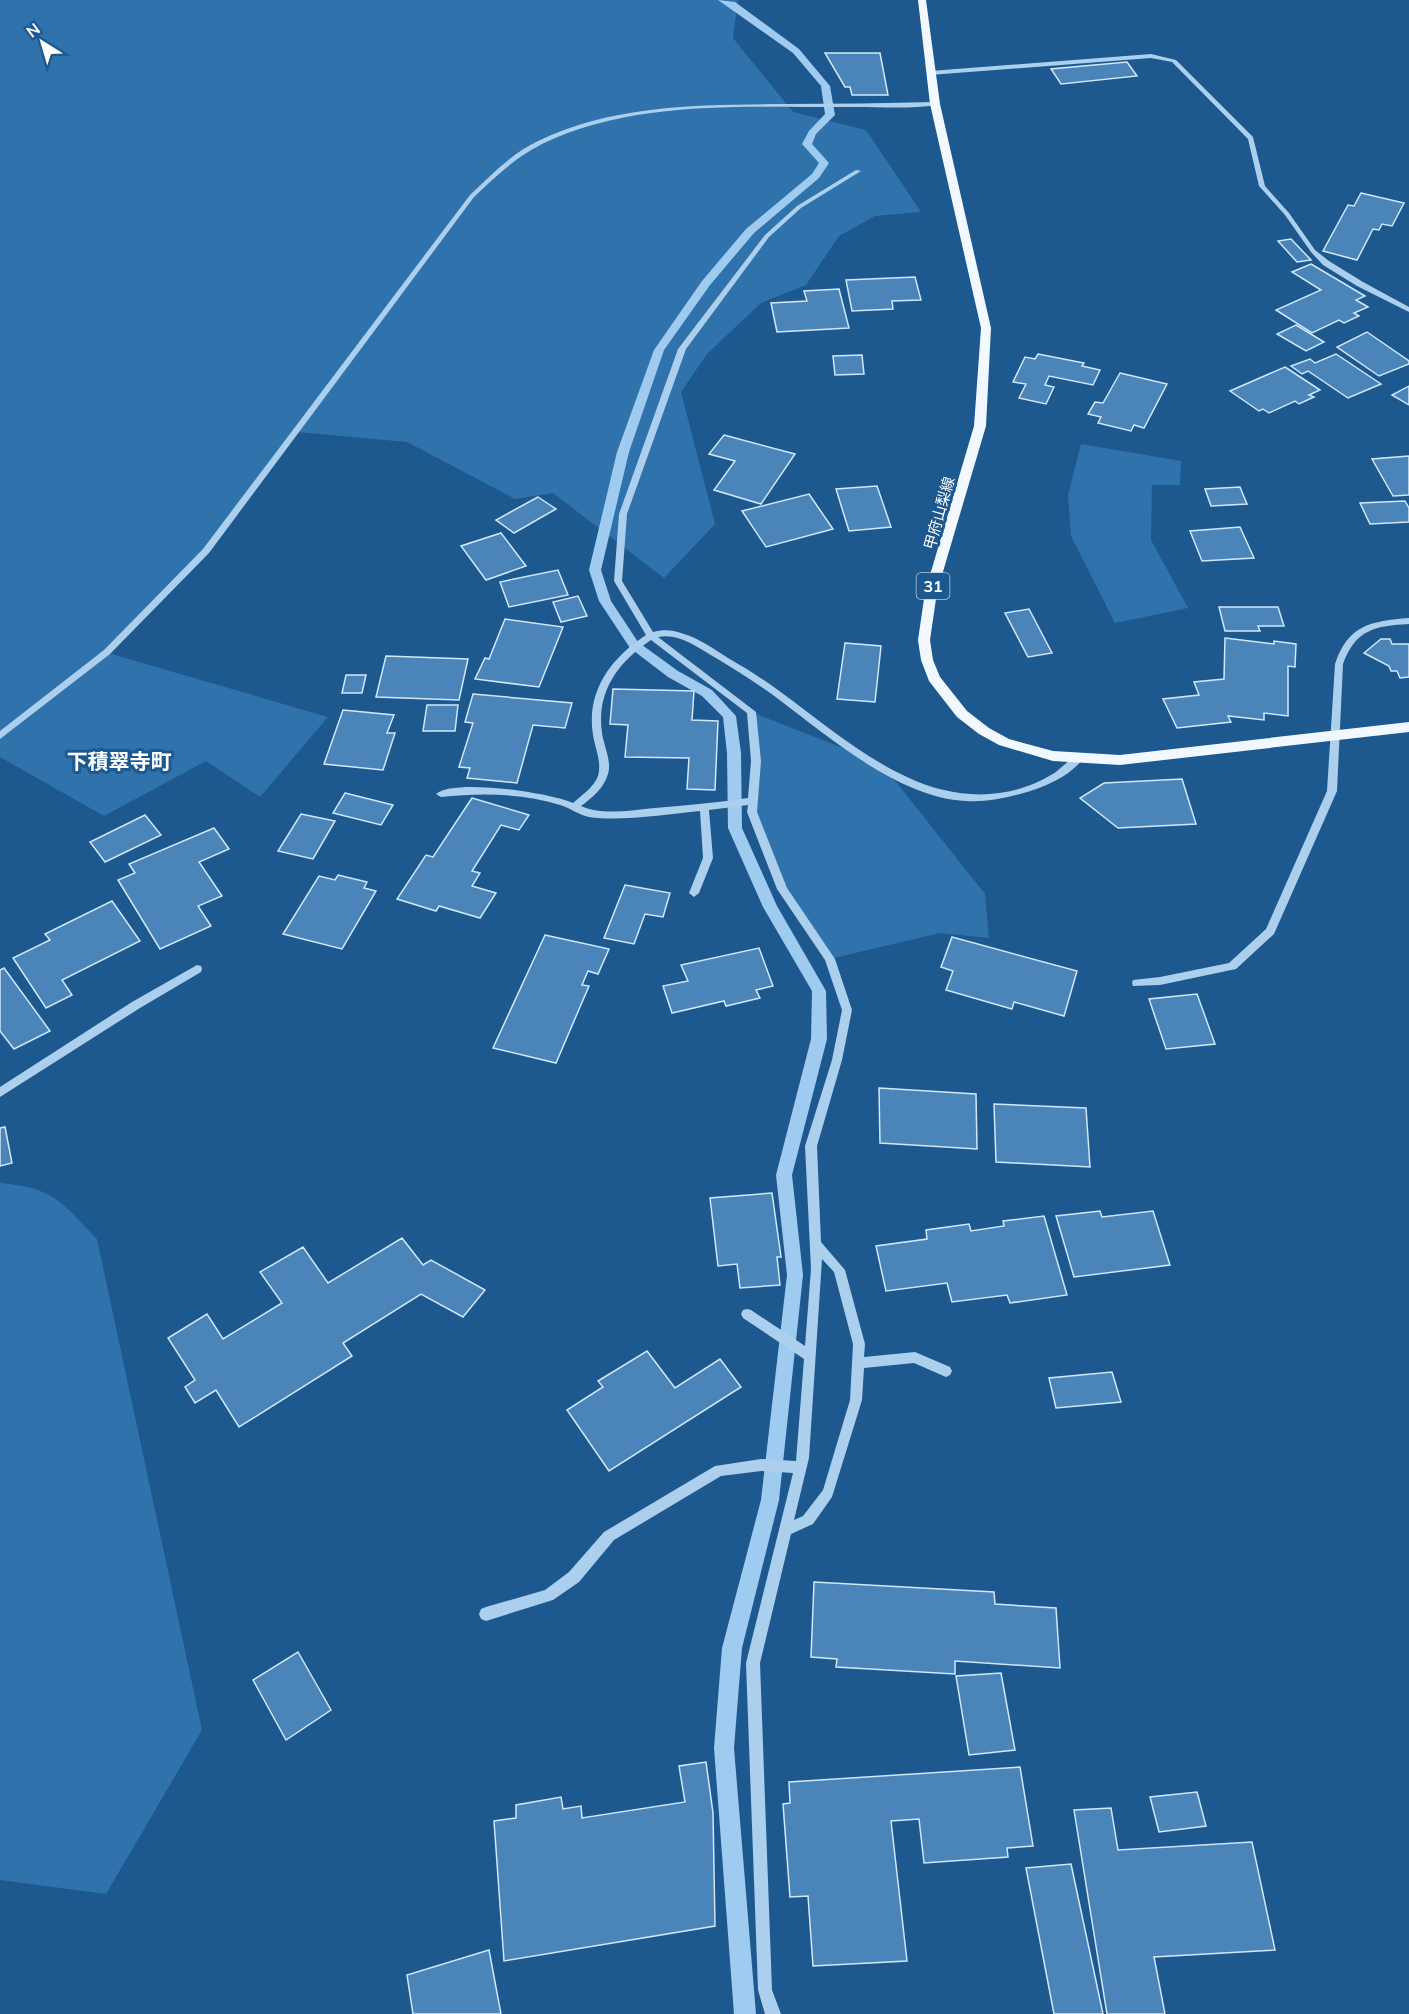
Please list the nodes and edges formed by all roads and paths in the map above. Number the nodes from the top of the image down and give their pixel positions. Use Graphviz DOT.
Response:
graph roads {
  1 [pos="922,0"];
  2 [pos="930,73"];
  3 [pos="934,104"];
  4 [pos="858,171"];
  5 [pos="1409,310"];
  6 [pos="1409,621"];
  7 [pos="649,637"];
  8 [pos="1409,727"];
  9 [pos="0,736"];
  10 [pos="1334,736"];
  11 [pos="1078,759"];
  12 [pos="441,794"];
  13 [pos="749,802"];
  14 [pos="574,807"];
  15 [pos="704,807"];
  16 [pos="694,893"];
  17 [pos="197,969"];
  18 [pos="1137,983"];
  19 [pos="0,1093"];
  20 [pos="815,1242"];
  21 [pos="747,1314"];
  22 [pos="805,1353"];
  23 [pos="858,1363"];
  24 [pos="946,1371"];
  25 [pos="801,1467"];
  26 [pos="785,1530"];
  27 [pos="486,1614"];
  28 [pos="773,2014"];
  1 -- 2 [label="main road, 甲府山梨線 / 31"];
  2 -- 3 [label="main road, 甲府山梨線 / 31"];
  2 -- 5 [label="street"];
  3 -- 9 [label="street"];
  3 -- 11 [label="main road, 甲府山梨線 / 31"];
  4 -- 7 [label="street"];
  6 -- 10 [label="street"];
  7 -- 11 [label="street"];
  7 -- 13 [label="street"];
  7 -- 14 [label="street"];
  8 -- 10 [label="main road, 甲府山梨線 / 31"];
  10 -- 11 [label="main road, 甲府山梨線 / 31"];
  10 -- 18 [label="street"];
  12 -- 14 [label="street"];
  13 -- 15 [label="street"];
  13 -- 20 [label="street"];
  14 -- 15 [label="street"];
  15 -- 16 [label="street"];
  17 -- 19 [label="street"];
  20 -- 22 [label="street"];
  20 -- 23 [label="street"];
  21 -- 22 [label="street"];
  22 -- 25 [label="street"];
  23 -- 24 [label="street"];
  23 -- 26 [label="street"];
  25 -- 26 [label="street"];
  25 -- 27 [label="street"];
  26 -- 28 [label="street"];
}
